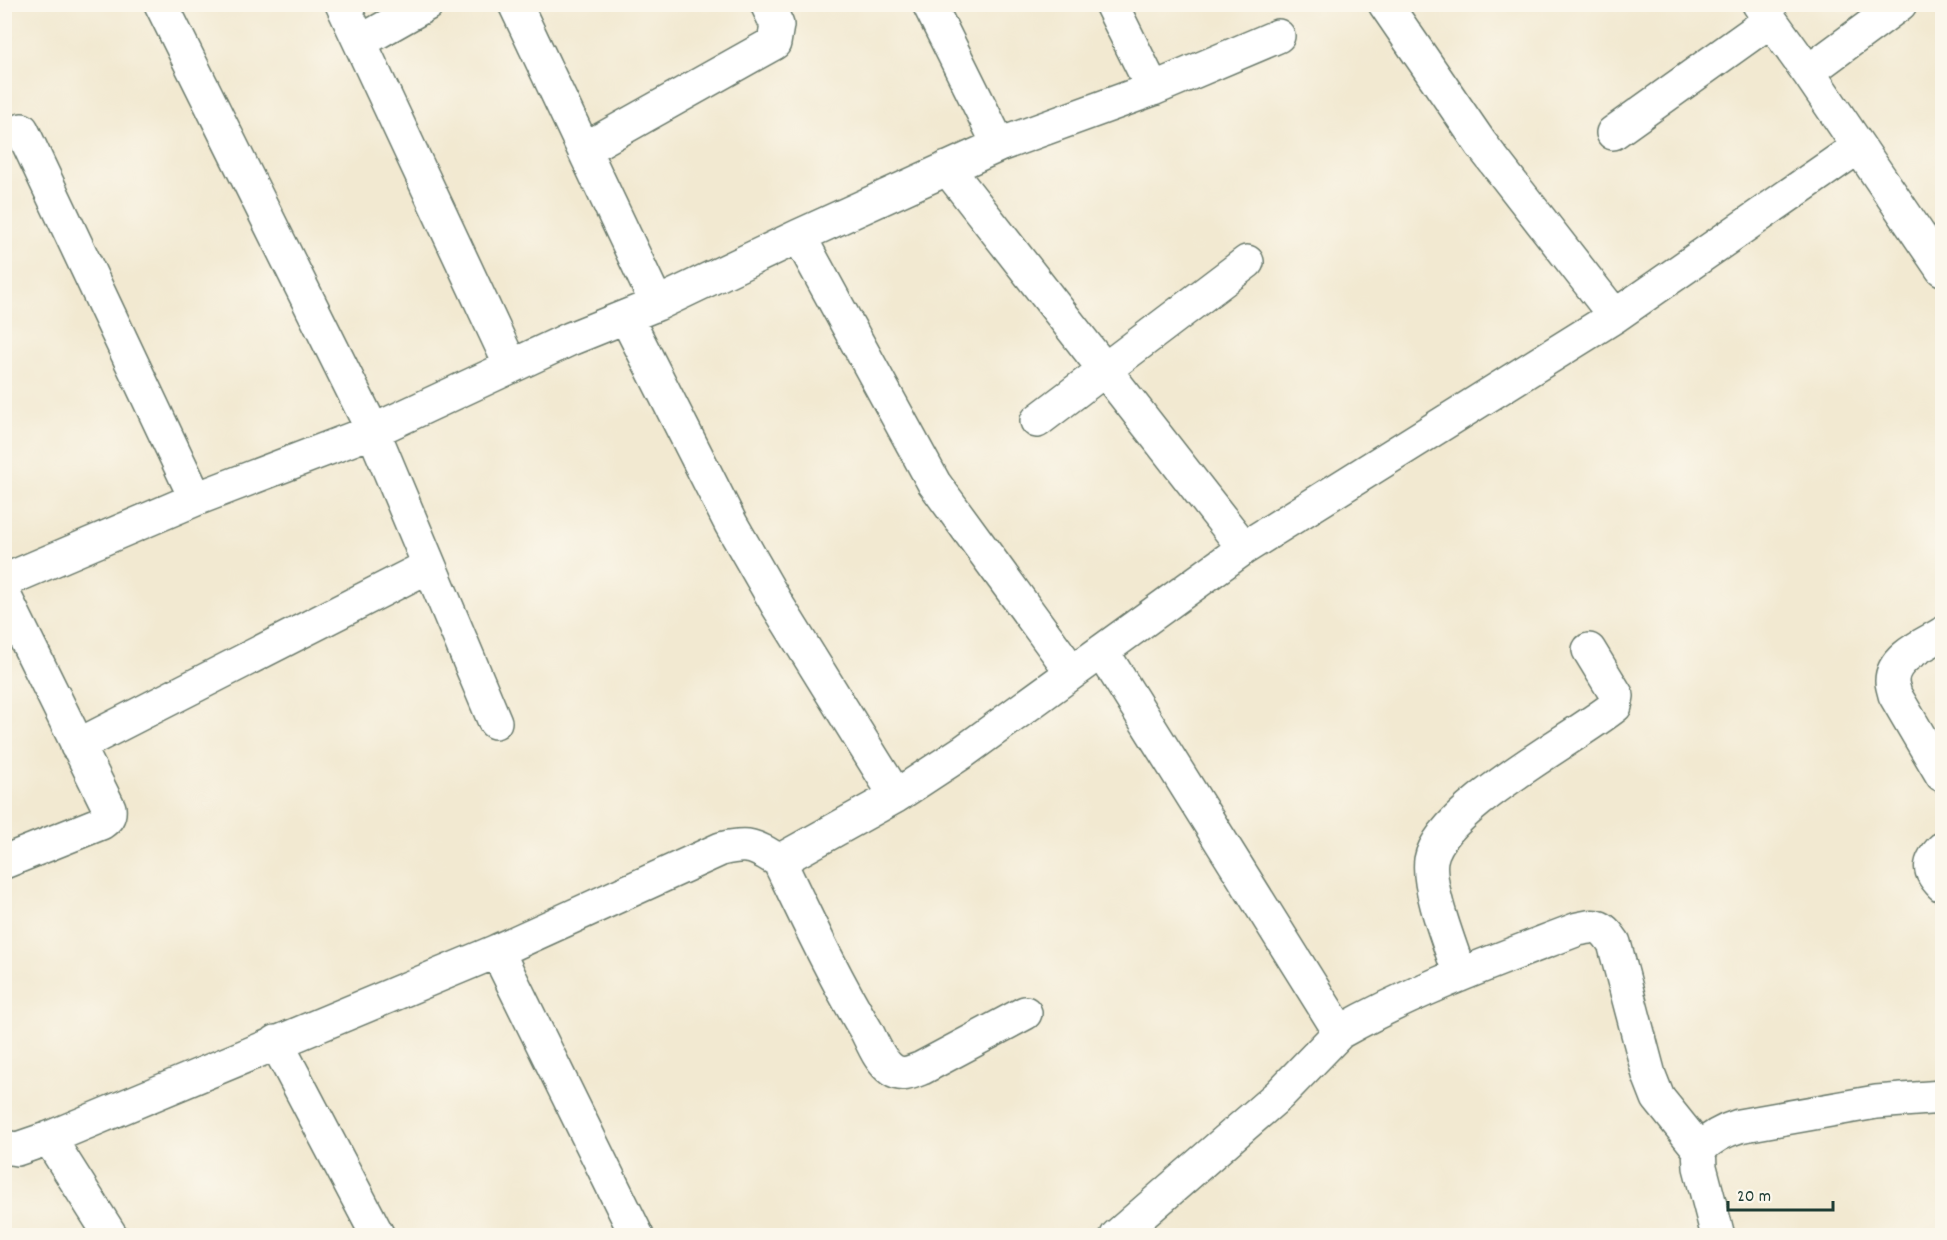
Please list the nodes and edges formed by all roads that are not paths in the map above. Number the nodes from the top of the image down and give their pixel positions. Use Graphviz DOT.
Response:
graph roads {
  1 [pos="161,4"];
  2 [pos="342,4"];
  3 [pos="427,4"];
  4 [pos="515,4"];
  5 [pos="767,4"];
  6 [pos="929,4"];
  7 [pos="1111,4"];
  8 [pos="1385,4"];
  9 [pos="1900,4"];
  10 [pos="1765,12"];
  11 [pos="1278,36"];
  12 [pos="360,42"];
  13 [pos="1808,72"];
  14 [pos="1153,89"];
  15 [pos="22,130"];
  16 [pos="1613,133"];
  17 [pos="999,145"];
  18 [pos="1858,147"];
  19 [pos="585,149"];
  20 [pos="947,168"];
  21 [pos="799,236"];
  22 [pos="1247,262"];
  23 [pos="1942,270"];
  24 [pos="657,304"];
  25 [pos="1615,316"];
  26 [pos="626,317"];
  27 [pos="512,366"];
  28 [pos="1105,370"];
  29 [pos="1037,421"];
  30 [pos="373,431"];
  31 [pos="196,499"];
  32 [pos="1244,548"];
  33 [pos="429,566"];
  34 [pos="4,580"];
  35 [pos="4,595"];
  36 [pos="1942,634"];
  37 [pos="1589,650"];
  38 [pos="1102,651"];
  39 [pos="1072,672"];
  40 [pos="495,722"];
  41 [pos="77,746"];
  42 [pos="1942,775"];
  43 [pos="896,796"];
  44 [pos="1942,849"];
  45 [pos="779,861"];
  46 [pos="4,862"];
  47 [pos="1942,885"];
  48 [pos="497,951"];
  49 [pos="1460,975"];
  50 [pos="1025,1013"];
  51 [pos="1340,1032"];
  52 [pos="276,1042"];
  53 [pos="1942,1097"];
  54 [pos="49,1138"];
  55 [pos="4,1147"];
  56 [pos="1700,1149"];
  57 [pos="111,1236"];
  58 [pos="378,1236"];
  59 [pos="638,1236"];
  60 [pos="1117,1236"];
  61 [pos="1718,1236"];
  1 -- 30 [label="street"];
  2 -- 12 [label="street"];
  3 -- 12 [label="street"];
  4 -- 19 [label="street"];
  5 -- 19 [label="street"];
  6 -- 17 [label="street"];
  7 -- 14 [label="street"];
  8 -- 25 [label="street"];
  9 -- 13 [label="street"];
  10 -- 13 [label="street"];
  10 -- 16 [label="street"];
  11 -- 14 [label="street"];
  12 -- 27 [label="street"];
  13 -- 18 [label="street"];
  14 -- 17 [label="street"];
  15 -- 31 [label="street"];
  17 -- 20 [label="street"];
  18 -- 23 [label="street"];
  18 -- 25 [label="street"];
  19 -- 24 [label="street"];
  20 -- 21 [label="street"];
  20 -- 28 [label="street"];
  21 -- 24 [label="street"];
  21 -- 39 [label="street"];
  22 -- 28 [label="street"];
  24 -- 26 [label="street"];
  25 -- 32 [label="street"];
  26 -- 27 [label="street"];
  26 -- 43 [label="street"];
  27 -- 30 [label="street"];
  28 -- 29 [label="street"];
  28 -- 32 [label="street"];
  30 -- 31 [label="street"];
  30 -- 33 [label="street"];
  31 -- 34 [label="street"];
  32 -- 38 [label="street"];
  33 -- 40 [label="street"];
  33 -- 41 [label="street"];
  35 -- 41 [label="street"];
  36 -- 42 [label="street"];
  37 -- 49 [label="street"];
  38 -- 39 [label="street"];
  38 -- 51 [label="street"];
  39 -- 43 [label="street"];
  41 -- 46 [label="street"];
  43 -- 45 [label="street"];
  44 -- 47 [label="street"];
  45 -- 48 [label="street"];
  45 -- 50 [label="street"];
  48 -- 52 [label="street"];
  48 -- 59 [label="street"];
  49 -- 51 [label="street"];
  49 -- 56 [label="street"];
  51 -- 60 [label="street"];
  52 -- 54 [label="street"];
  52 -- 58 [label="street"];
  53 -- 56 [label="street"];
  54 -- 55 [label="street"];
  54 -- 57 [label="street"];
  56 -- 61 [label="street"];
}
